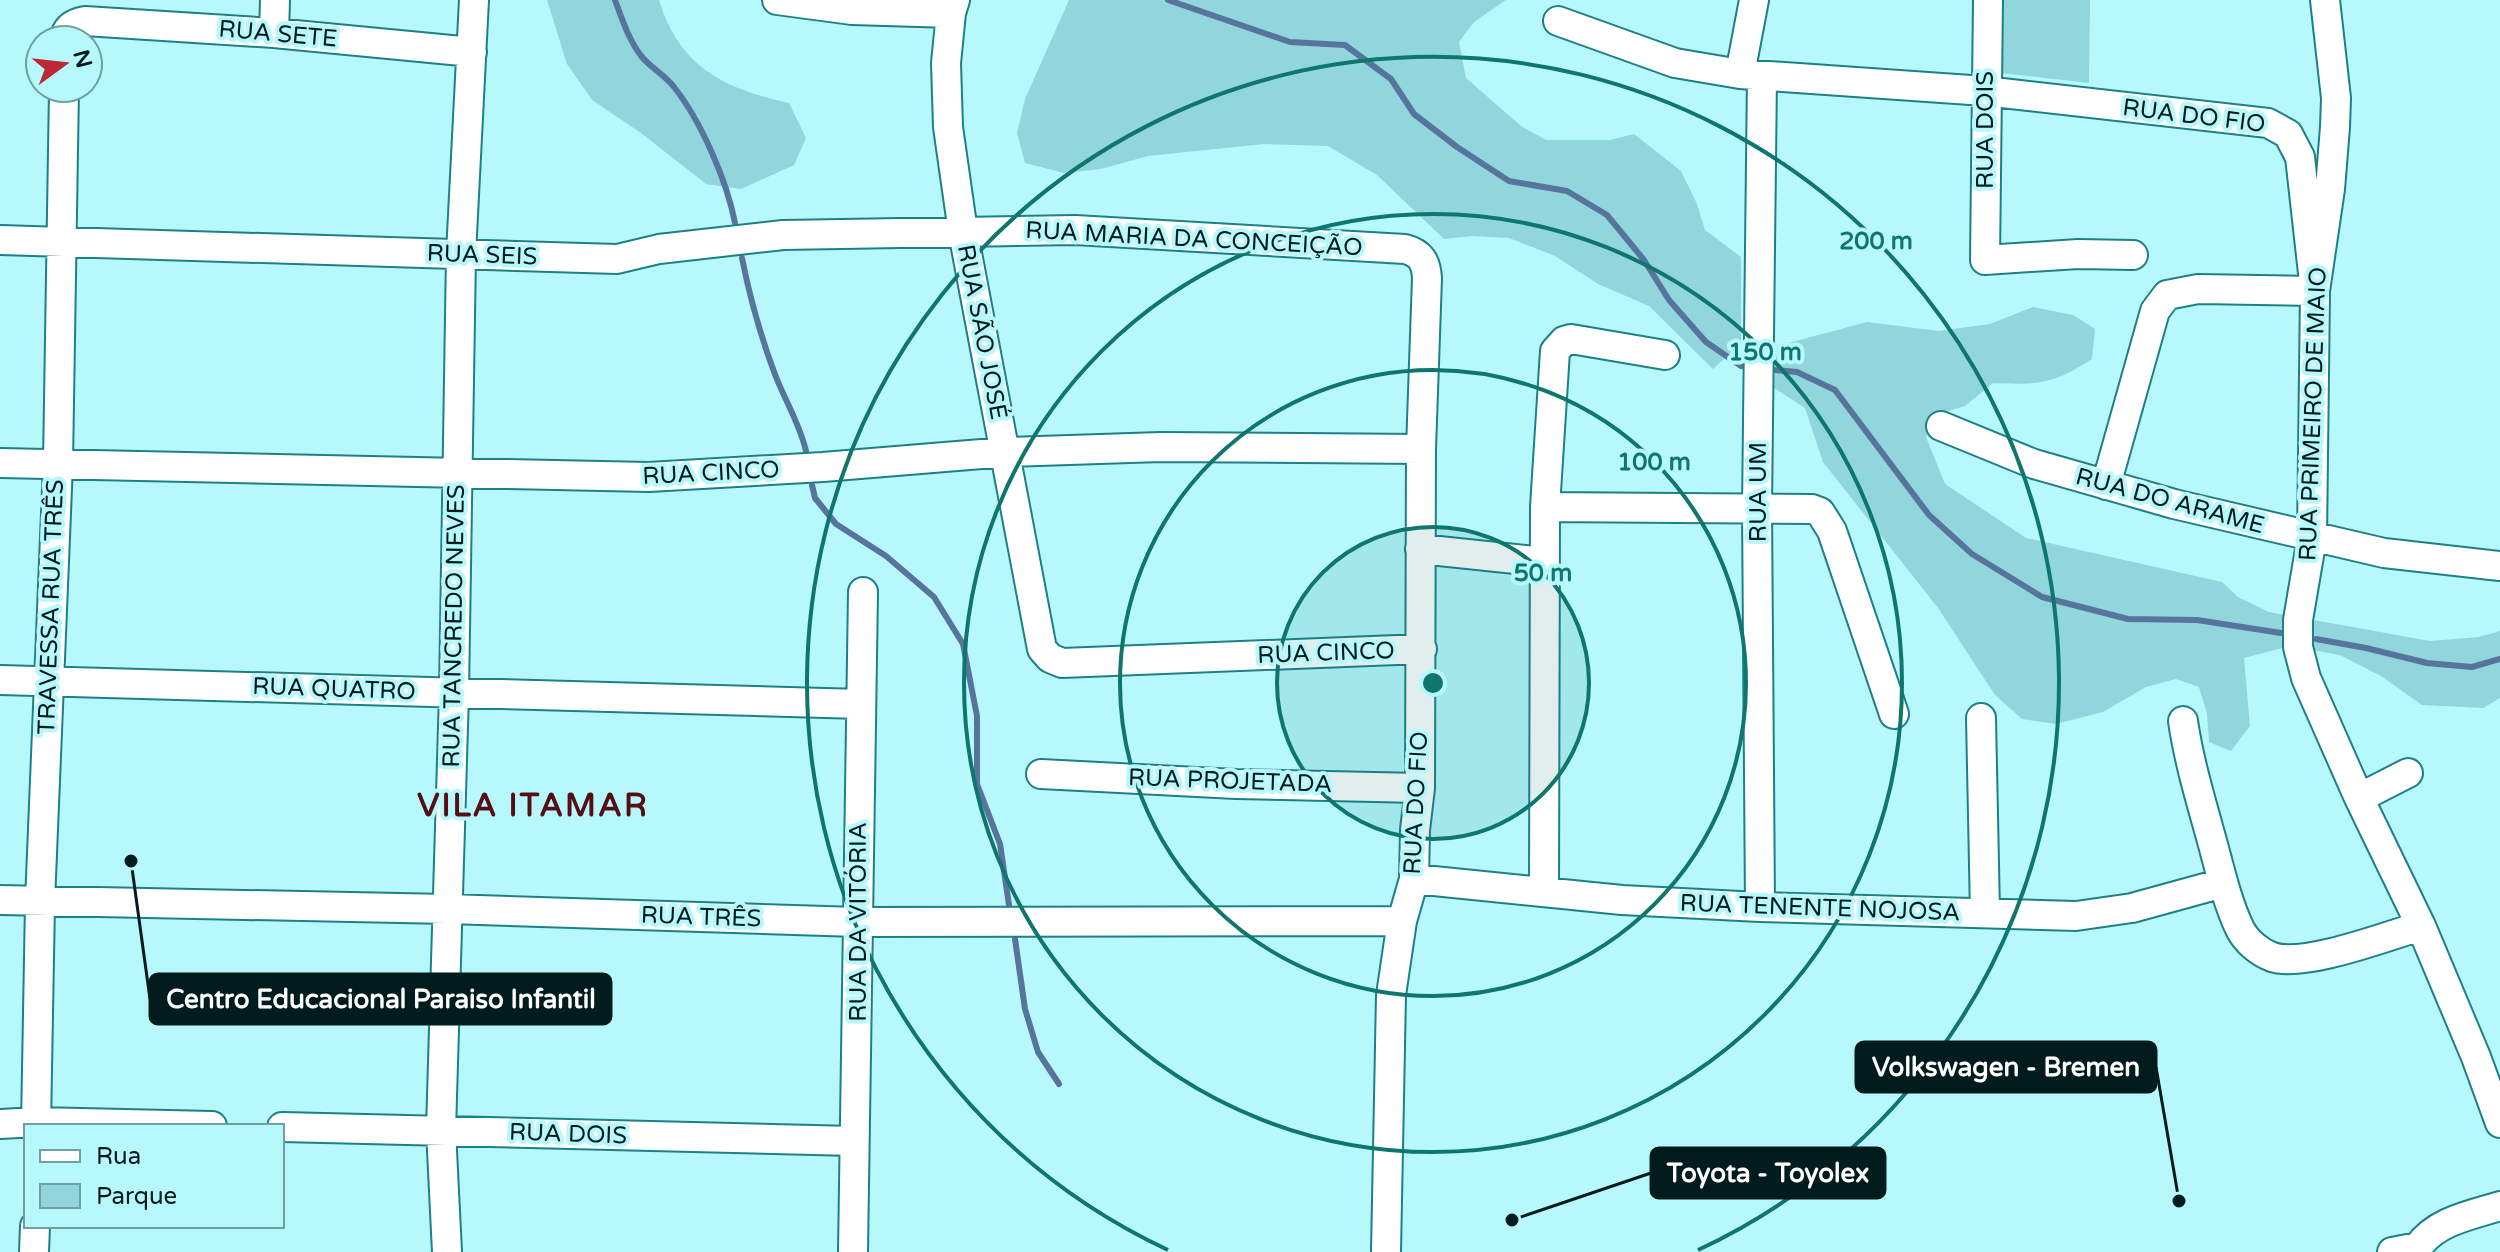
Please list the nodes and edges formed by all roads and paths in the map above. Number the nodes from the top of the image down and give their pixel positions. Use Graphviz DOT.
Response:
graph roads {
  1 [pos="275,0"];
  2 [pos="474,0"];
  3 [pos="777,0"];
  4 [pos="1754,0"];
  5 [pos="1988,0"];
  6 [pos="2325,0"];
  7 [pos="953,7"];
  8 [pos="1558,21"];
  9 [pos="73,24"];
  10 [pos="274,33"];
  11 [pos="472,52"];
  12 [pos="1751,75"];
  13 [pos="1985,91"];
  14 [pos="64,104"];
  15 [pos="963,232"];
  16 [pos="0,240"];
  17 [pos="63,242"];
  18 [pos="461,254"];
  19 [pos="2133,255"];
  20 [pos="1422,258"];
  21 [pos="2315,291"];
  22 [pos="1665,355"];
  23 [pos="1941,426"];
  24 [pos="1421,449"];
  25 [pos="1006,452"];
  26 [pos="0,463"];
  27 [pos="58,464"];
  28 [pos="457,475"];
  29 [pos="2106,485"];
  30 [pos="1545,507"];
  31 [pos="1757,508"];
  32 [pos="2312,538"];
  33 [pos="1420,549"];
  34 [pos="1544,562"];
  35 [pos="2500,566"];
  36 [pos="863,592"];
  37 [pos="1042,649"];
  38 [pos="1422,649"];
  39 [pos="0,680"];
  40 [pos="48,681"];
  41 [pos="454,693"];
  42 [pos="861,704"];
  43 [pos="1894,714"];
  44 [pos="1981,718"];
  45 [pos="2183,721"];
  46 [pos="2408,773"];
  47 [pos="1041,774"];
  48 [pos="1420,788"];
  49 [pos="2359,798"];
  50 [pos="1414,879"];
  51 [pos="2223,883"];
  52 [pos="1544,891"];
  53 [pos="0,900"];
  54 [pos="40,902"];
  55 [pos="1760,907"];
  56 [pos="448,909"];
  57 [pos="1985,913"];
  58 [pos="1402,921"];
  59 [pos="857,922"];
  60 [pos="2421,926"];
  61 [pos="2488,1054"];
  62 [pos="2500,1123"];
  63 [pos="0,1124"];
  64 [pos="36,1124"];
  65 [pos="284,1127"];
  66 [pos="441,1130"];
  67 [pos="854,1141"];
  68 [pos="2500,1206"];
  69 [pos="35,1228"];
  70 [pos="2409,1250"];
  71 [pos="34,1252"];
  72 [pos="447,1252"];
  73 [pos="853,1252"];
  74 [pos="1386,1252"];
  1 -- 10 [label="street"];
  2 -- 11 [label="street, RUA TANCREDO NEVES"];
  3 -- 7 [label="street"];
  4 -- 12 [label="street, RUA UM"];
  5 -- 13 [label="street, RUA DOIS"];
  6 -- 21 [label="street, RUA PRIMEIRO DE MAIO"];
  7 -- 15 [label="street, RUA SÃO JOSÉ"];
  8 -- 12 [label="street"];
  9 -- 10 [label="street, RUA SETE"];
  10 -- 11 [label="street, RUA SETE"];
  11 -- 18 [label="street, RUA TANCREDO NEVES"];
  12 -- 13 [label="street"];
  12 -- 31 [label="street, RUA UM"];
  13 -- 19 [label="street, RUA DOIS"];
  13 -- 21 [label="street, RUA DO FIO"];
  14 -- 17 [label="street, TRAVESSA RUA TRÊS"];
  15 -- 18 [label="street, RUA SEIS"];
  15 -- 20 [label="street, RUA MARIA DA CONCEIÇÃO"];
  15 -- 25 [label="street, RUA SÃO JOSÉ"];
  16 -- 17 [label="street, RUA SEIS"];
  17 -- 18 [label="street, RUA SEIS"];
  17 -- 27 [label="street, TRAVESSA RUA TRÊS"];
  18 -- 28 [label="street, RUA TANCREDO NEVES"];
  20 -- 24 [label="street, RUA DO FIO"];
  21 -- 29 [label="street"];
  21 -- 32 [label="street, RUA PRIMEIRO DE MAIO"];
  22 -- 30 [label="street"];
  23 -- 29 [label="street, RUA DO ARAME"];
  24 -- 25 [label="street, RUA CINCO"];
  24 -- 33 [label="street, RUA DO FIO"];
  25 -- 28 [label="street, RUA CINCO"];
  25 -- 37 [label="street, RUA SÃO JOSÉ"];
  26 -- 27 [label="street, RUA CINCO"];
  27 -- 28 [label="street, RUA CINCO"];
  27 -- 40 [label="street, TRAVESSA RUA TRÊS"];
  28 -- 41 [label="street, RUA TANCREDO NEVES"];
  29 -- 32 [label="street, RUA DO ARAME"];
  30 -- 31 [label="street"];
  30 -- 34 [label="street"];
  31 -- 43 [label="street"];
  31 -- 55 [label="street, RUA UM"];
  32 -- 35 [label="street, RUA DO ARAME"];
  32 -- 49 [label="street, RUA PRIMEIRO DE MAIO"];
  33 -- 34 [label="street"];
  33 -- 38 [label="street, RUA DO FIO"];
  34 -- 52 [label="street"];
  36 -- 42 [label="street, RUA DA VITÓRIA"];
  37 -- 38 [label="street, RUA CINCO"];
  38 -- 48 [label="street, RUA DO FIO"];
  39 -- 40 [label="street, RUA QUATRO"];
  40 -- 41 [label="street, RUA QUATRO"];
  40 -- 54 [label="street, TRAVESSA RUA TRÊS"];
  41 -- 42 [label="street, RUA QUATRO"];
  41 -- 56 [label="street, RUA TANCREDO NEVES"];
  42 -- 59 [label="street, RUA DA VITÓRIA"];
  44 -- 57 [label="street"];
  45 -- 51 [label="street"];
  46 -- 49 [label="street"];
  47 -- 48 [label="street, RUA PROJETADA"];
  48 -- 50 [label="street, RUA DO FIO"];
  49 -- 60 [label="street, RUA PRIMEIRO DE MAIO"];
  50 -- 52 [label="street, RUA TENENTE NOJOSA"];
  50 -- 58 [label="street, RUA DO FIO"];
  51 -- 57 [label="street, RUA TENENTE NOJOSA"];
  51 -- 60 [label="street"];
  52 -- 55 [label="street, RUA TENENTE NOJOSA"];
  53 -- 54 [label="street, RUA TRÊS"];
  54 -- 56 [label="street, RUA TRÊS"];
  54 -- 64 [label="street, TRAVESSA RUA TRÊS"];
  55 -- 57 [label="street, RUA TENENTE NOJOSA"];
  56 -- 59 [label="street, RUA TRÊS"];
  56 -- 66 [label="street, RUA TANCREDO NEVES"];
  58 -- 59 [label="street, RUA TRÊS"];
  58 -- 74 [label="street, RUA DO FIO"];
  59 -- 67 [label="street, RUA DA VITÓRIA"];
  60 -- 61 [label="street, RUA PRIMEIRO DE MAIO"];
  61 -- 62 [label="street, RUA PRIMEIRO DE MAIO"];
  63 -- 64 [label="street"];
  65 -- 66 [label="street, RUA DOIS"];
  66 -- 67 [label="street, RUA DOIS"];
  66 -- 72 [label="street, RUA TANCREDO NEVES"];
  67 -- 73 [label="street, RUA DA VITÓRIA"];
  68 -- 70 [label="street"];
  69 -- 71 [label="street"];
}
